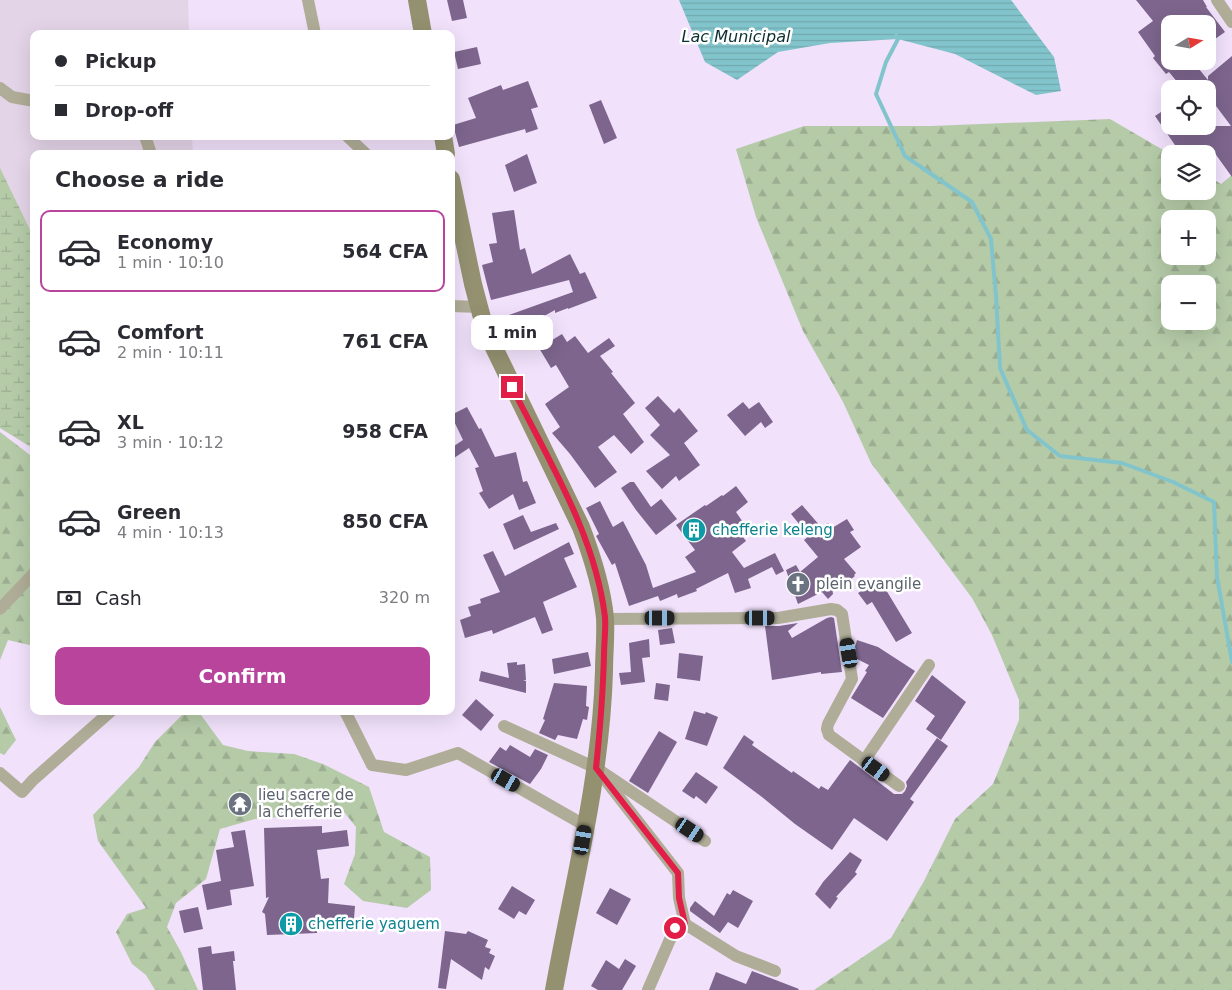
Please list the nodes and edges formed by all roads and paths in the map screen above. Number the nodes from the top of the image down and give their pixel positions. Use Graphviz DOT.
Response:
graph roads {
  1 [pos="308,0"];
  2 [pos="417,0"];
  3 [pos="1217,0"];
  4 [pos="1232,22"];
  5 [pos="314,30"];
  6 [pos="422,30"];
  7 [pos="0,88"];
  8 [pos="30,100"];
  9 [pos="350,140"];
  10 [pos="362,150"];
  11 [pos="455,200"];
  12 [pos="455,306"];
  13 [pos="479,307"];
  14 [pos="30,577"];
  15 [pos="0,609"];
  16 [pos="605,619"];
  17 [pos="928,665"];
  18 [pos="106,715"];
  19 [pos="347,715"];
  20 [pos="504,726"];
  21 [pos="864,761"];
  22 [pos="596,768"];
  23 [pos="0,772"];
  24 [pos="899,786"];
  25 [pos="586,826"];
  26 [pos="705,841"];
  27 [pos="685,924"];
  28 [pos="776,971"];
  29 [pos="554,990"];
  30 [pos="648,990"];
  1 -- 5 [label="street"];
  2 -- 6 [label="main road"];
  3 -- 4 [label="street"];
  7 -- 8 [label="street"];
  9 -- 10 [label="street"];
  11 -- 13 [label="main road"];
  12 -- 13 [label="street"];
  13 -- 16 [label="main road"];
  14 -- 15 [label="street"];
  16 -- 21 [label="street"];
  16 -- 22 [label="main road"];
  17 -- 21 [label="street"];
  18 -- 23 [label="street"];
  19 -- 25 [label="street"];
  20 -- 22 [label="street"];
  21 -- 24 [label="street"];
  22 -- 25 [label="main road"];
  22 -- 26 [label="street"];
  22 -- 27 [label="street"];
  25 -- 29 [label="main road"];
  27 -- 28 [label="street"];
  27 -- 30 [label="street"];
}
